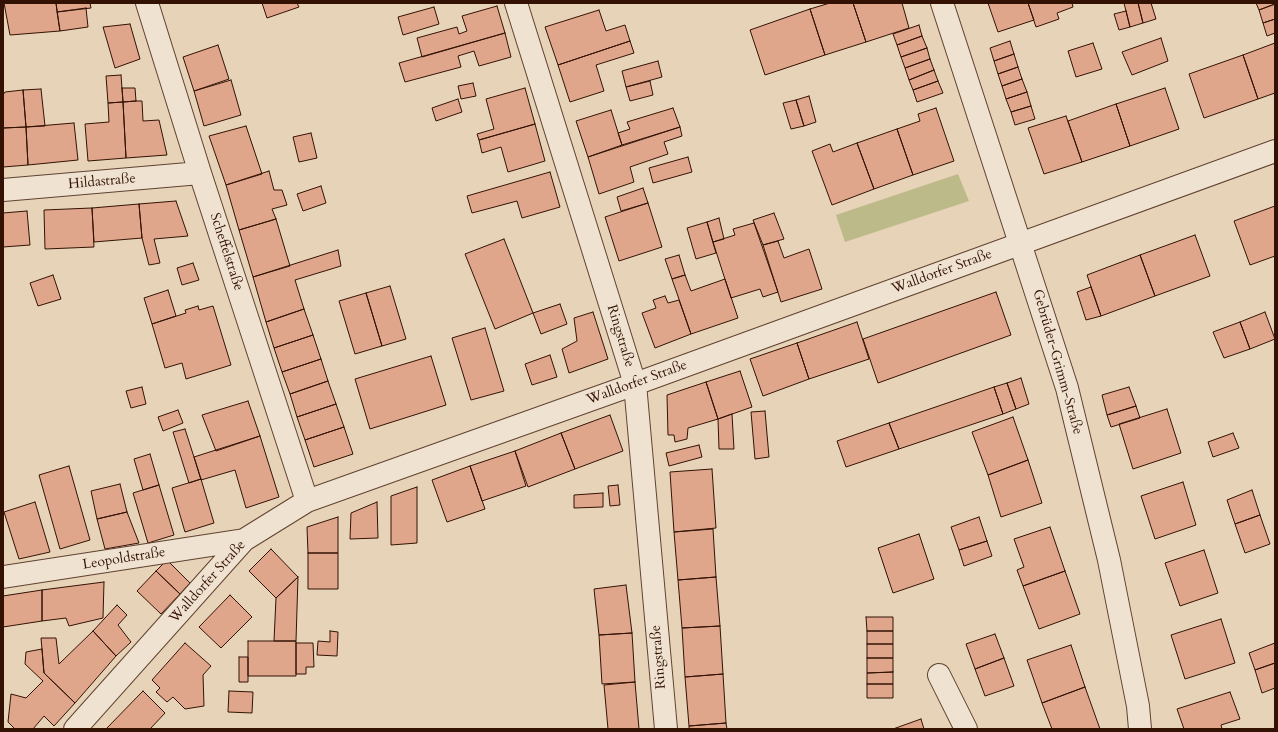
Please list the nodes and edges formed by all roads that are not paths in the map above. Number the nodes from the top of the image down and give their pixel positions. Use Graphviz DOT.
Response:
graph roads {
  1 [pos="147,3"];
  2 [pos="516,3"];
  3 [pos="942,3"];
  4 [pos="1275,151"];
  5 [pos="200,173"];
  6 [pos="3,190"];
  7 [pos="1021,243"];
  8 [pos="635,384"];
  9 [pos="307,501"];
  10 [pos="244,540"];
  11 [pos="3,577"];
  12 [pos="939,675"];
  13 [pos="75,729"];
  14 [pos="666,729"];
  15 [pos="966,729"];
  16 [pos="1140,729"];
  1 -- 5 [label="street, Scheffelstraße"];
  2 -- 8 [label="street, Ringstraße"];
  3 -- 7 [label="street, Gebrüder-Grimm-Straße"];
  4 -- 7 [label="street, Walldorfer Straße"];
  5 -- 6 [label="street, Hildastraße"];
  5 -- 9 [label="street, Scheffelstraße"];
  7 -- 8 [label="street, Walldorfer Straße"];
  7 -- 16 [label="street, Gebrüder-Grimm-Straße"];
  8 -- 9 [label="street, Walldorfer Straße"];
  8 -- 14 [label="street, Ringstraße"];
  9 -- 10 [label="street, Walldorfer Straße"];
  10 -- 11 [label="street, Leopoldstraße"];
  10 -- 13 [label="street, Walldorfer Straße"];
  12 -- 15 [label="street"];
}
